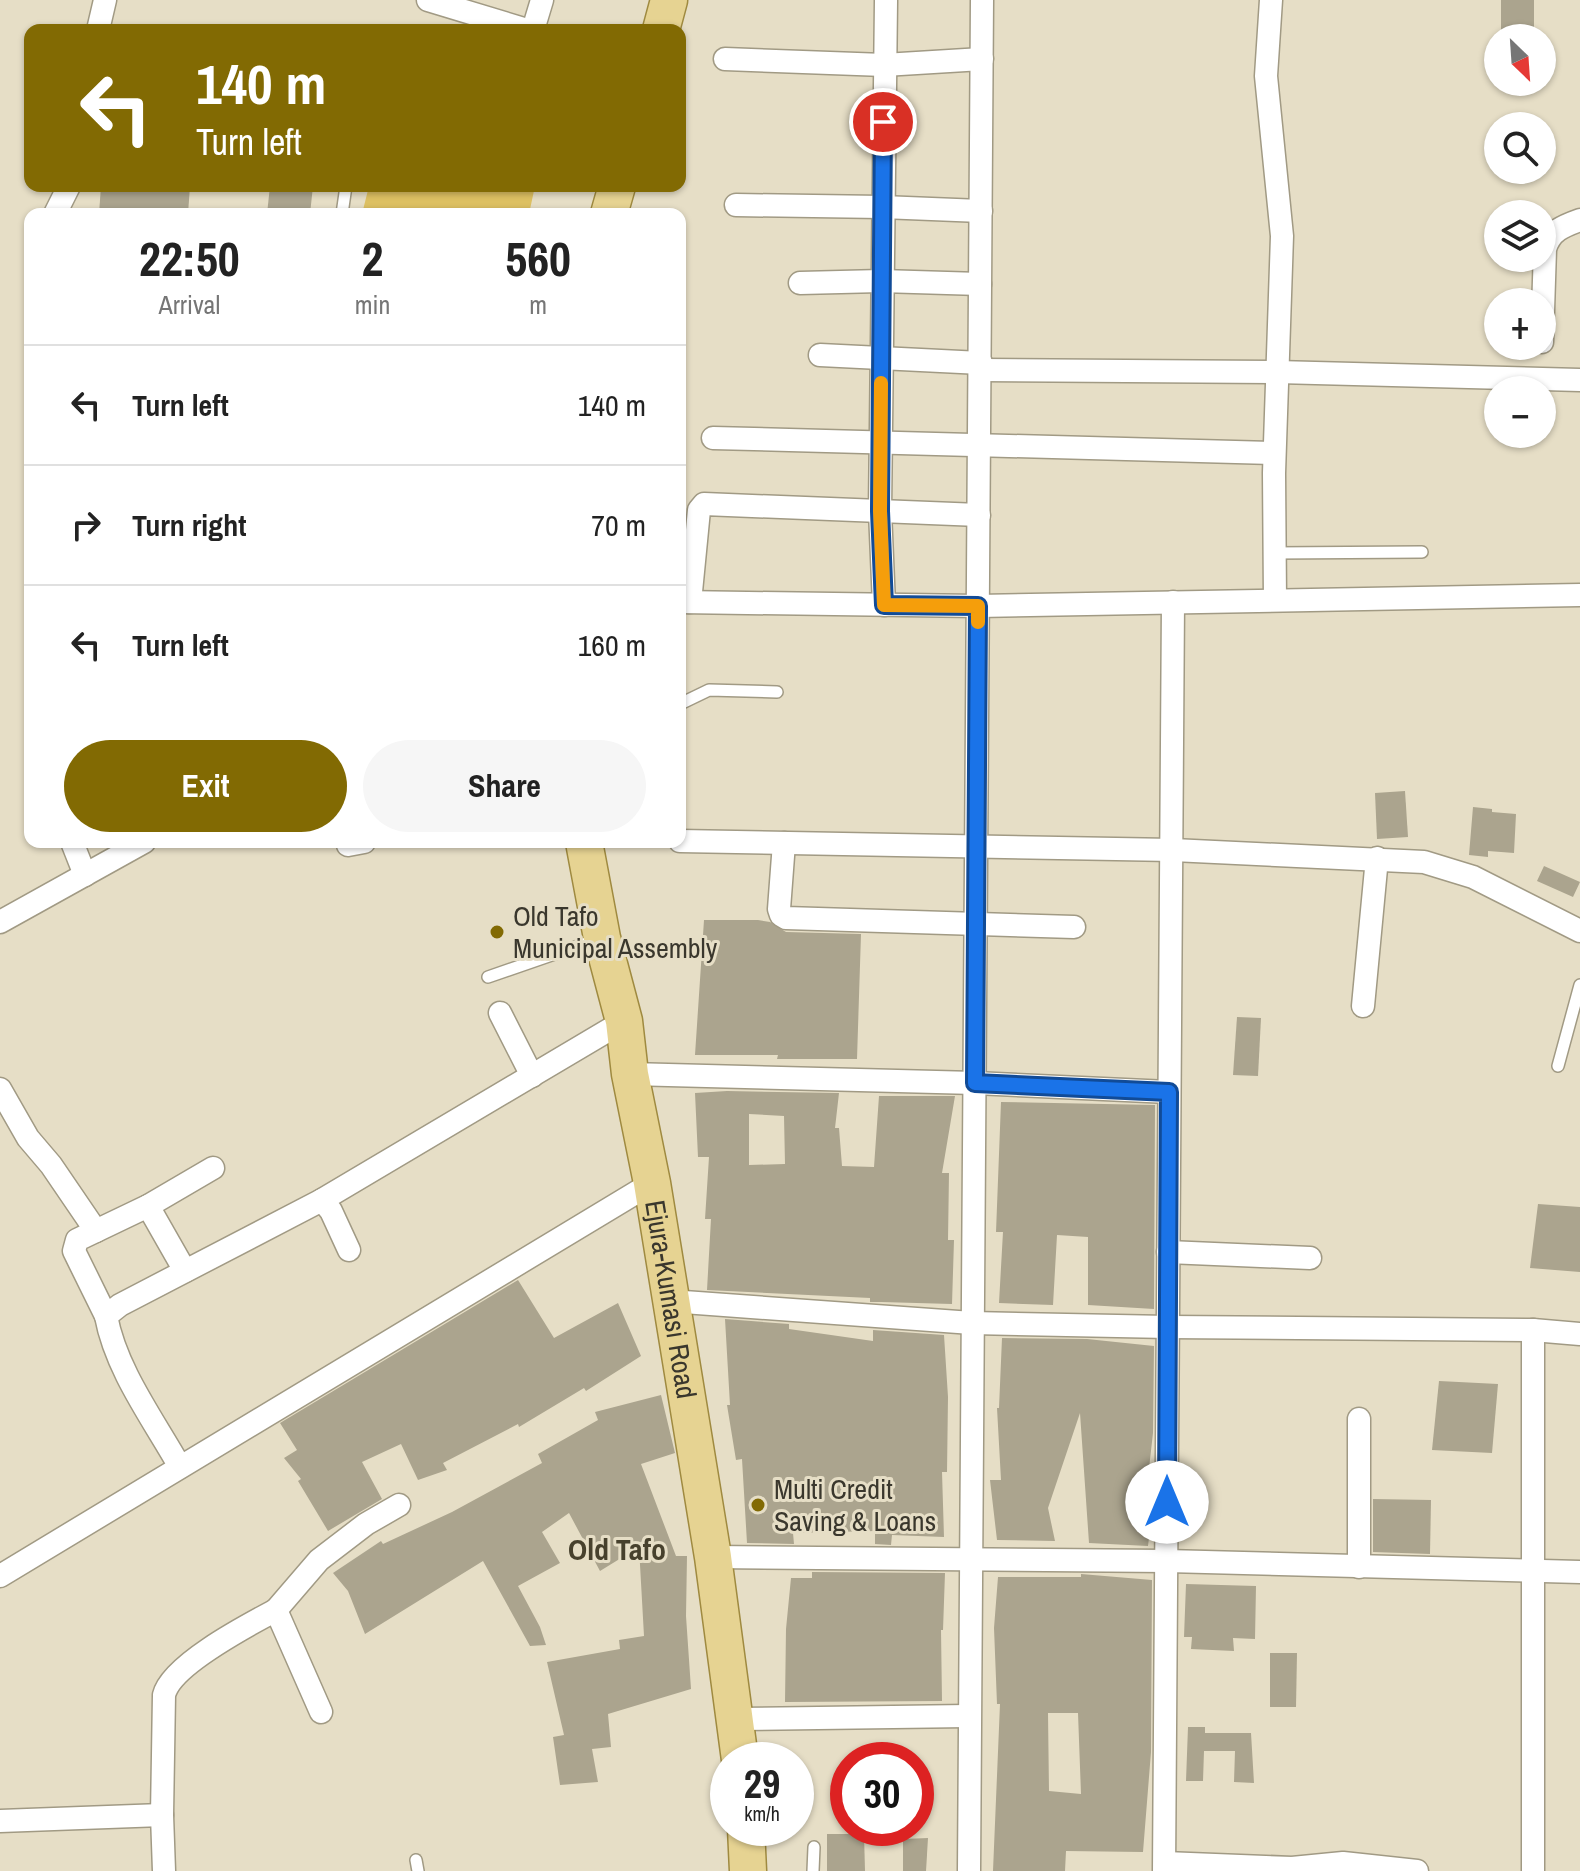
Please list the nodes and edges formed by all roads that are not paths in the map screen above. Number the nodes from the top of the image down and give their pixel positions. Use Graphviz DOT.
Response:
graph roads {
  1 [pos="105,0"];
  2 [pos="428,0"];
  3 [pos="542,0"];
  4 [pos="669,0"];
  5 [pos="982,0"];
  6 [pos="1271,0"];
  7 [pos="886,1"];
  8 [pos="99,24"];
  9 [pos="510,24"];
  10 [pos="532,24"];
  11 [pos="663,24"];
  12 [pos="725,59"];
  13 [pos="982,59"];
  14 [pos="884,65"];
  15 [pos="736,205"];
  16 [pos="882,207"];
  17 [pos="981,211"];
  18 [pos="1580,220"];
  19 [pos="881,281"];
  20 [pos="800,283"];
  21 [pos="980,284"];
  22 [pos="1544,288"];
  23 [pos="820,355"];
  24 [pos="881,359"];
  25 [pos="981,367"];
  26 [pos="1277,372"];
  27 [pos="1488,376"];
  28 [pos="1556,378"];
  29 [pos="1580,380"];
  30 [pos="713,438"];
  31 [pos="880,441"];
  32 [pos="980,444"];
  33 [pos="1274,453"];
  34 [pos="880,511"];
  35 [pos="979,515"];
  36 [pos="1422,552"];
  37 [pos="1274,553"];
  38 [pos="686,595"];
  39 [pos="1580,595"];
  40 [pos="1275,600"];
  41 [pos="686,602"];
  42 [pos="1173,602"];
  43 [pos="884,605"];
  44 [pos="978,606"];
  45 [pos="777,692"];
  46 [pos="686,701"];
  47 [pos="686,841"];
  48 [pos="784,843"];
  49 [pos="74,848"];
  50 [pos="133,848"];
  51 [pos="585,848"];
  52 [pos="977,848"];
  53 [pos="1173,850"];
  54 [pos="1377,858"];
  55 [pos="85,875"];
  56 [pos="0,922"];
  57 [pos="975,925"];
  58 [pos="1074,927"];
  59 [pos="1580,931"];
  60 [pos="602,938"];
  61 [pos="488,977"];
  62 [pos="1580,985"];
  63 [pos="1363,1006"];
  64 [pos="500,1013"];
  65 [pos="624,1021"];
  66 [pos="1558,1066"];
  67 [pos="630,1074"];
  68 [pos="532,1076"];
  69 [pos="975,1083"];
  70 [pos="0,1089"];
  71 [pos="1169,1092"];
  72 [pos="213,1168"];
  73 [pos="652,1183"];
  74 [pos="322,1200"];
  75 [pos="148,1206"];
  76 [pos="96,1231"];
  77 [pos="349,1250"];
  78 [pos="1168,1252"];
  79 [pos="1310,1258"];
  80 [pos="185,1271"];
  81 [pos="670,1301"];
  82 [pos="106,1316"];
  83 [pos="972,1323"];
  84 [pos="1168,1327"];
  85 [pos="1533,1330"];
  86 [pos="1580,1334"];
  87 [pos="1359,1419"];
  88 [pos="180,1467"];
  89 [pos="399,1505"];
  90 [pos="713,1557"];
  91 [pos="970,1559"];
  92 [pos="1167,1561"];
  93 [pos="1359,1567"];
  94 [pos="1532,1572"];
  95 [pos="1580,1572"];
  96 [pos="0,1576"];
  97 [pos="276,1610"];
  98 [pos="321,1712"];
  99 [pos="968,1716"];
  100 [pos="735,1719"];
  101 [pos="738,1742"];
  102 [pos="162,1815"];
  103 [pos="0,1821"];
  104 [pos="747,1846"];
  105 [pos="814,1847"];
  106 [pos="1164,1867"];
  107 [pos="164,1871"];
  108 [pos="748,1871"];
  109 [pos="813,1871"];
  110 [pos="969,1871"];
  111 [pos="1417,1871"];
  112 [pos="1533,1871"];
  1 -- 8 [label="street"];
  2 -- 9 [label="street"];
  3 -- 10 [label="street"];
  4 -- 11 [label="main road"];
  5 -- 13 [label="street"];
  6 -- 26 [label="street"];
  7 -- 14 [label="street"];
  12 -- 14 [label="street"];
  13 -- 14 [label="street"];
  13 -- 17 [label="street"];
  14 -- 16 [label="street"];
  15 -- 16 [label="street"];
  16 -- 17 [label="street"];
  16 -- 19 [label="street"];
  17 -- 21 [label="street"];
  18 -- 22 [label="street"];
  19 -- 20 [label="street"];
  19 -- 21 [label="street"];
  19 -- 24 [label="street"];
  21 -- 25 [label="street"];
  23 -- 24 [label="street"];
  24 -- 25 [label="street"];
  24 -- 31 [label="street"];
  25 -- 26 [label="street"];
  25 -- 32 [label="street"];
  26 -- 27 [label="street"];
  26 -- 33 [label="street"];
  28 -- 29 [label="street"];
  30 -- 31 [label="street"];
  31 -- 32 [label="street"];
  31 -- 34 [label="street"];
  32 -- 33 [label="street"];
  32 -- 35 [label="street"];
  33 -- 37 [label="street"];
  34 -- 35 [label="street"];
  34 -- 38 [label="street"];
  34 -- 43 [label="street"];
  35 -- 44 [label="street"];
  36 -- 37 [label="lane"];
  37 -- 40 [label="street"];
  39 -- 40 [label="street"];
  40 -- 42 [label="street"];
  41 -- 43 [label="street"];
  42 -- 44 [label="street"];
  42 -- 53 [label="street"];
  43 -- 44 [label="street"];
  44 -- 52 [label="street"];
  45 -- 46 [label="lane"];
  47 -- 48 [label="street"];
  48 -- 52 [label="street"];
  48 -- 57 [label="street"];
  49 -- 55 [label="street"];
  50 -- 55 [label="street"];
  51 -- 60 [label="main road, Ejura-Kumasi Road"];
  52 -- 53 [label="street"];
  52 -- 57 [label="street"];
  53 -- 54 [label="street"];
  53 -- 71 [label="street"];
  54 -- 59 [label="street"];
  54 -- 63 [label="street"];
  55 -- 56 [label="street"];
  57 -- 58 [label="street"];
  57 -- 69 [label="street"];
  60 -- 61 [label="lane"];
  60 -- 65 [label="main road, Ejura-Kumasi Road"];
  62 -- 66 [label="lane"];
  64 -- 68 [label="street"];
  65 -- 67 [label="main road, Ejura-Kumasi Road"];
  65 -- 68 [label="street"];
  67 -- 69 [label="street"];
  67 -- 73 [label="main road, Ejura-Kumasi Road"];
  68 -- 74 [label="street"];
  69 -- 71 [label="street"];
  69 -- 83 [label="street"];
  70 -- 76 [label="street"];
  71 -- 78 [label="street"];
  72 -- 75 [label="street"];
  73 -- 81 [label="main road, Ejura-Kumasi Road"];
  73 -- 88 [label="street"];
  74 -- 77 [label="street"];
  74 -- 80 [label="street"];
  75 -- 76 [label="street"];
  75 -- 80 [label="street"];
  76 -- 82 [label="street"];
  78 -- 79 [label="street"];
  78 -- 84 [label="street"];
  80 -- 82 [label="street"];
  81 -- 83 [label="street"];
  81 -- 90 [label="main road, Ejura-Kumasi Road"];
  82 -- 88 [label="street"];
  83 -- 84 [label="street"];
  83 -- 91 [label="street"];
  84 -- 85 [label="street"];
  84 -- 92 [label="street"];
  85 -- 86 [label="street"];
  85 -- 94 [label="street"];
  87 -- 93 [label="street"];
  88 -- 96 [label="street"];
  89 -- 97 [label="street"];
  90 -- 91 [label="street"];
  90 -- 100 [label="main road, Ejura-Kumasi Road"];
  91 -- 92 [label="street"];
  91 -- 99 [label="street"];
  92 -- 93 [label="street"];
  92 -- 106 [label="street"];
  93 -- 94 [label="street"];
  94 -- 95 [label="street"];
  94 -- 112 [label="street"];
  97 -- 98 [label="street"];
  97 -- 102 [label="street"];
  99 -- 100 [label="street"];
  99 -- 110 [label="street"];
  100 -- 101 [label="main road, Ejura-Kumasi Road"];
  102 -- 103 [label="street"];
  102 -- 107 [label="street"];
  104 -- 108 [label="main road"];
  105 -- 109 [label="lane"];
  106 -- 111 [label="street"];
}
